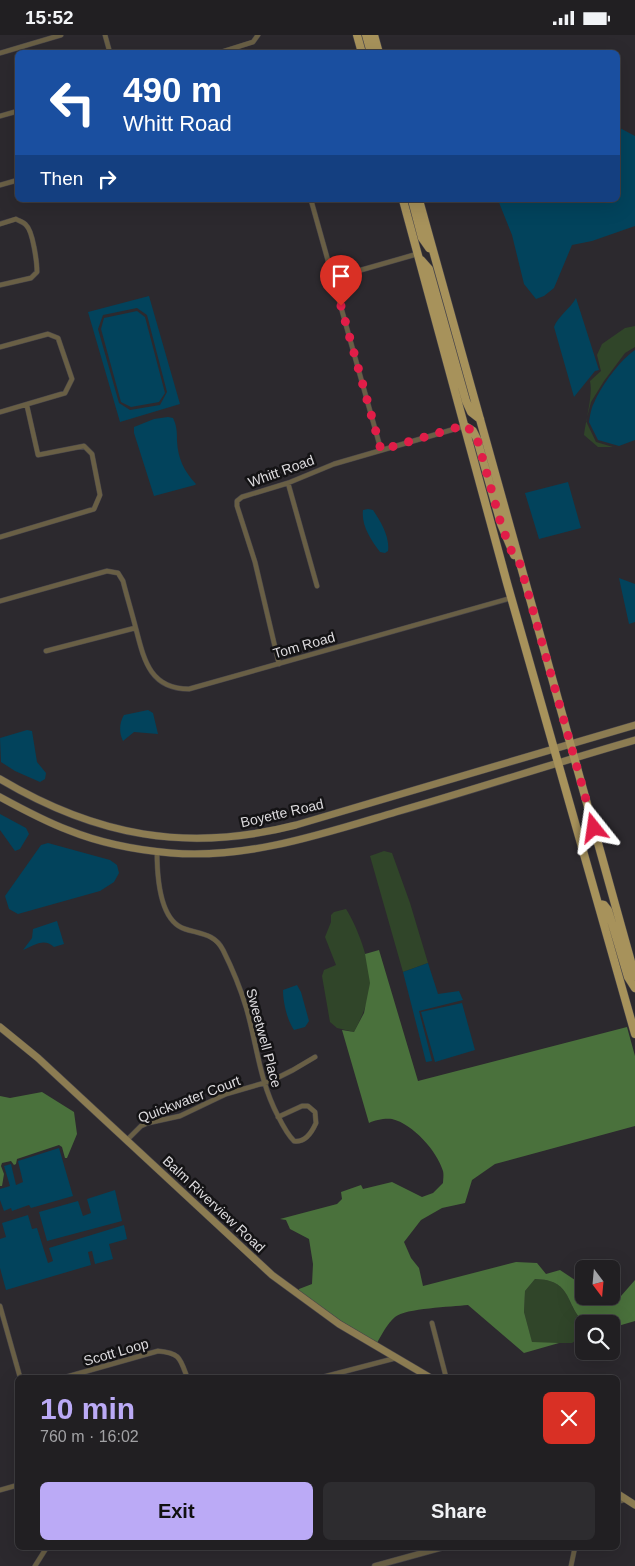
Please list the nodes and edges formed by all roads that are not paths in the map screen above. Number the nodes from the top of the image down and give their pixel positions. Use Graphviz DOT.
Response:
graph roads {
  1 [pos="61,35"];
  2 [pos="105,35"];
  3 [pos="258,35"];
  4 [pos="357,35"];
  5 [pos="366,35"];
  6 [pos="374,35"];
  7 [pos="109,50"];
  8 [pos="228,50"];
  9 [pos="361,50"];
  10 [pos="370,50"];
  11 [pos="378,50"];
  12 [pos="0,53"];
  13 [pos="15,112"];
  14 [pos="0,116"];
  15 [pos="15,181"];
  16 [pos="0,185"];
  17 [pos="312,202"];
  18 [pos="404,202"];
  19 [pos="413,202"];
  20 [pos="420,202"];
  21 [pos="0,224"];
  22 [pos="418,256"];
  23 [pos="434,257"];
  24 [pos="333,278"];
  25 [pos="0,285"];
  26 [pos="0,347"];
  27 [pos="27,405"];
  28 [pos="0,412"];
  29 [pos="480,419"];
  30 [pos="465,425"];
  31 [pos="381,450"];
  32 [pos="288,483"];
  33 [pos="0,537"];
  34 [pos="520,564"];
  35 [pos="317,586"];
  36 [pos="511,597"];
  37 [pos="0,601"];
  38 [pos="136,628"];
  39 [pos="46,651"];
  40 [pos="279,664"];
  41 [pos="635,725"];
  42 [pos="635,740"];
  43 [pos="570,744"];
  44 [pos="554,749"];
  45 [pos="574,758"];
  46 [pos="557,763"];
  47 [pos="0,779"];
  48 [pos="0,797"];
  49 [pos="157,851"];
  50 [pos="599,904"];
  51 [pos="635,976"];
  52 [pos="635,988"];
  53 [pos="0,1027"];
  54 [pos="635,1034"];
  55 [pos="315,1057"];
  56 [pos="264,1083"];
  57 [pos="278,1117"];
  58 [pos="127,1140"];
  59 [pos="0,1306"];
  60 [pos="432,1323"];
  61 [pos="396,1357"];
  62 [pos="19,1375"];
  63 [pos="73,1375"];
  64 [pos="186,1375"];
  65 [pos="330,1375"];
  66 [pos="426,1375"];
  67 [pos="445,1375"];
  68 [pos="15,1486"];
  69 [pos="0,1490"];
  70 [pos="620,1495"];
  71 [pos="626,1499"];
  72 [pos="620,1500"];
  73 [pos="635,1505"];
  74 [pos="45,1550"];
  75 [pos="433,1550"];
  76 [pos="574,1550"];
  77 [pos="35,1566"];
  78 [pos="375,1566"];
  79 [pos="571,1566"];
  1 -- 12 [label="street"];
  2 -- 7 [label="street"];
  3 -- 8 [label="street"];
  4 -- 9 [label="main road"];
  5 -- 10 [label="main road"];
  6 -- 11 [label="main road"];
  13 -- 14 [label="street"];
  15 -- 16 [label="street"];
  17 -- 24 [label="street"];
  18 -- 22 [label="main road"];
  19 -- 23 [label="main road"];
  20 -- 23 [label="main road"];
  21 -- 25 [label="street"];
  22 -- 24 [label="street"];
  22 -- 29 [label="main road"];
  22 -- 30 [label="main road"];
  23 -- 29 [label="main road"];
  24 -- 31 [label="street"];
  26 -- 27 [label="street"];
  27 -- 28 [label="street"];
  27 -- 33 [label="street"];
  29 -- 34 [label="main road"];
  30 -- 31 [label="street, Whitt Road"];
  30 -- 34 [label="main road"];
  30 -- 36 [label="main road"];
  31 -- 32 [label="street, Whitt Road"];
  32 -- 35 [label="street"];
  32 -- 40 [label="street, Whitt Road"];
  34 -- 43 [label="main road"];
  36 -- 40 [label="street, Tom Road"];
  36 -- 44 [label="main road"];
  37 -- 38 [label="street, Tom Road"];
  38 -- 39 [label="street"];
  38 -- 40 [label="street, Tom Road"];
  41 -- 43 [label="main road, Boyette Road"];
  42 -- 45 [label="main road, Boyette Road"];
  43 -- 44 [label="main road, Boyette Road"];
  43 -- 45 [label="main road"];
  44 -- 46 [label="main road"];
  44 -- 47 [label="main road, Boyette Road"];
  45 -- 46 [label="main road, Boyette Road"];
  45 -- 51 [label="main road"];
  46 -- 49 [label="main road, Boyette Road"];
  46 -- 50 [label="main road"];
  48 -- 49 [label="main road, Boyette Road"];
  49 -- 56 [label="street, Sweetwell Place"];
  50 -- 52 [label="main road"];
  50 -- 54 [label="main road"];
  53 -- 58 [label="main road, Balm Riverview Road"];
  55 -- 56 [label="street, Quickwater Court"];
  56 -- 57 [label="street, Sweetwell Place"];
  56 -- 58 [label="street, Quickwater Court"];
  57 -- 57 [label="street, Sweetwell Place"];
  58 -- 61 [label="main road, Balm Riverview Road"];
  59 -- 62 [label="street"];
  60 -- 67 [label="street"];
  61 -- 65 [label="street"];
  61 -- 66 [label="main road, Balm Riverview Road"];
  63 -- 64 [label="street, Scott Loop"];
  68 -- 69 [label="street"];
  70 -- 71 [label="main road"];
  71 -- 72 [label="street"];
  71 -- 73 [label="main road"];
  74 -- 77 [label="street"];
  75 -- 78 [label="street"];
  76 -- 79 [label="street"];
}
